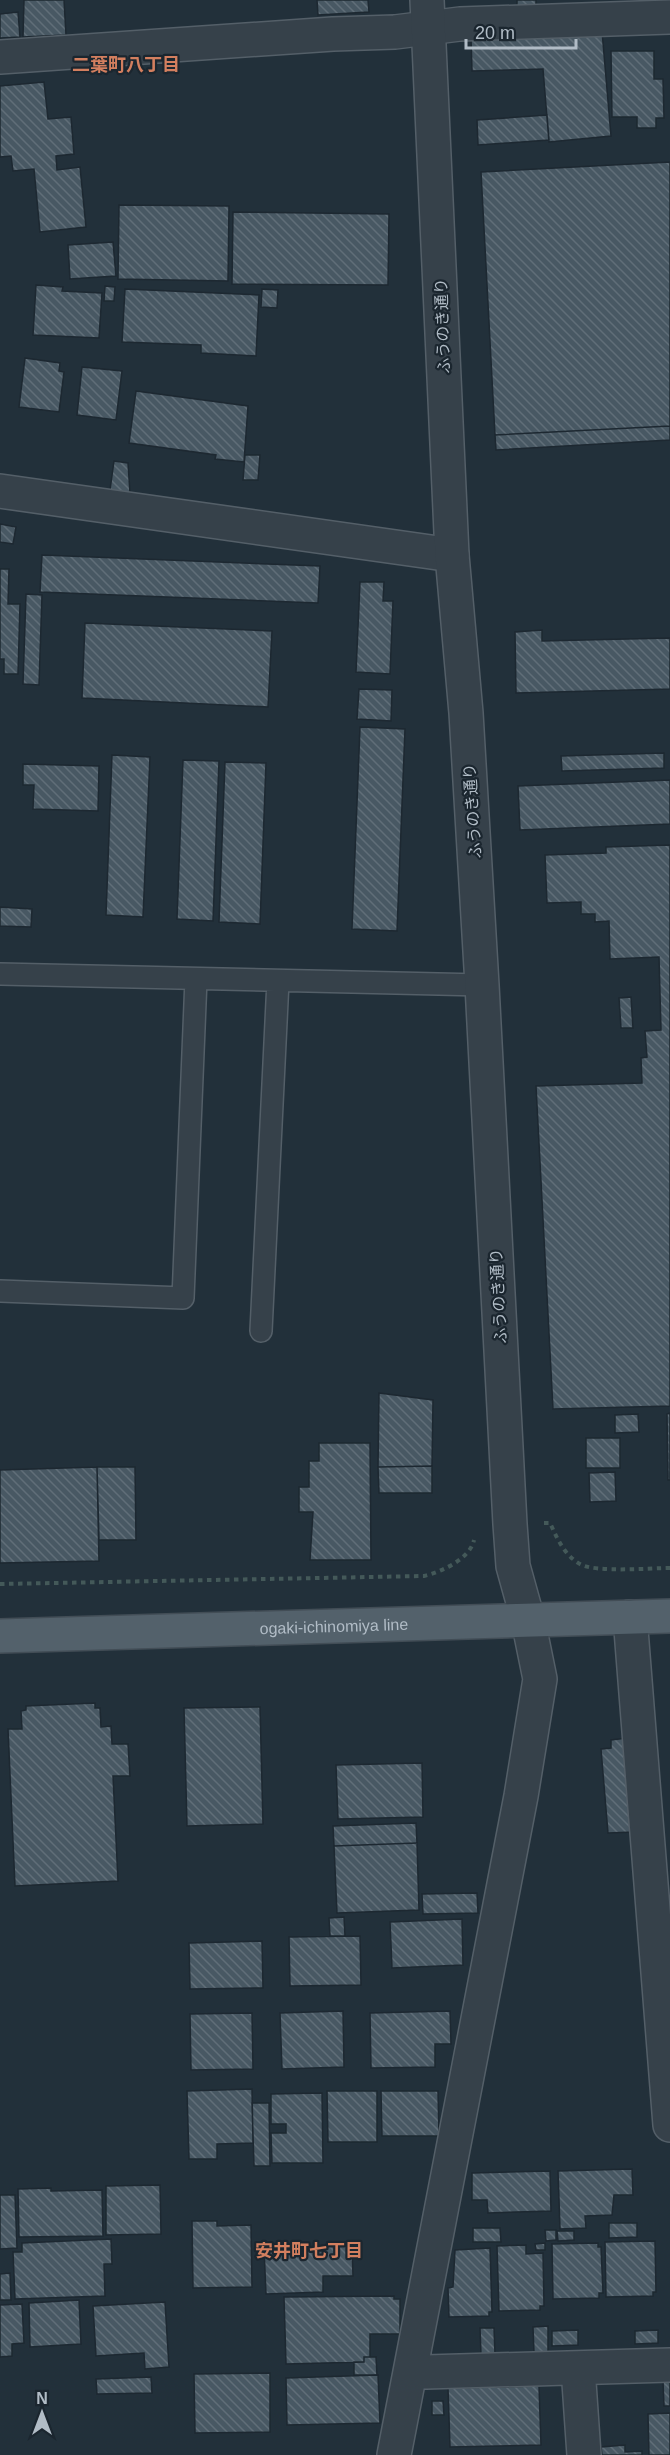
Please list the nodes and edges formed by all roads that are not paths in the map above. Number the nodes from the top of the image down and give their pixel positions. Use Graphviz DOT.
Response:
graph roads {
  1 [pos="428,14"];
  2 [pos="670,17"];
  3 [pos="0,57"];
  4 [pos="0,491"];
  5 [pos="452,555"];
  6 [pos="0,974"];
  7 [pos="196,979"];
  8 [pos="278,981"];
  9 [pos="483,985"];
  10 [pos="0,1291"];
  11 [pos="261,1331"];
  12 [pos="670,1616"];
  13 [pos="630,1617"];
  14 [pos="528,1620"];
  15 [pos="0,1636"];
  16 [pos="670,2125"];
  17 [pos="670,2365"];
  18 [pos="411,2368"];
  19 [pos="578,2368"];
  20 [pos="394,2455"];
  21 [pos="584,2455"];
  1 -- 2 [label="street"];
  1 -- 3 [label="street"];
  1 -- 5 [label="street, ふうのき通り"];
  4 -- 5 [label="street"];
  5 -- 9 [label="street, ふうのき通り"];
  6 -- 7 [label="lane"];
  7 -- 8 [label="lane"];
  7 -- 10 [label="lane"];
  8 -- 9 [label="lane"];
  8 -- 11 [label="lane"];
  9 -- 14 [label="street, ふうのき通り"];
  12 -- 13 [label="main road, ogaki-ichinomiya line"];
  13 -- 14 [label="main road, ogaki-ichinomiya line"];
  13 -- 16 [label="street"];
  14 -- 15 [label="main road, ogaki-ichinomiya line"];
  14 -- 18 [label="street, ふうのき通り"];
  17 -- 19 [label="street"];
  18 -- 19 [label="street"];
  18 -- 20 [label="street, ふうのき通り"];
  19 -- 21 [label="street"];
}
